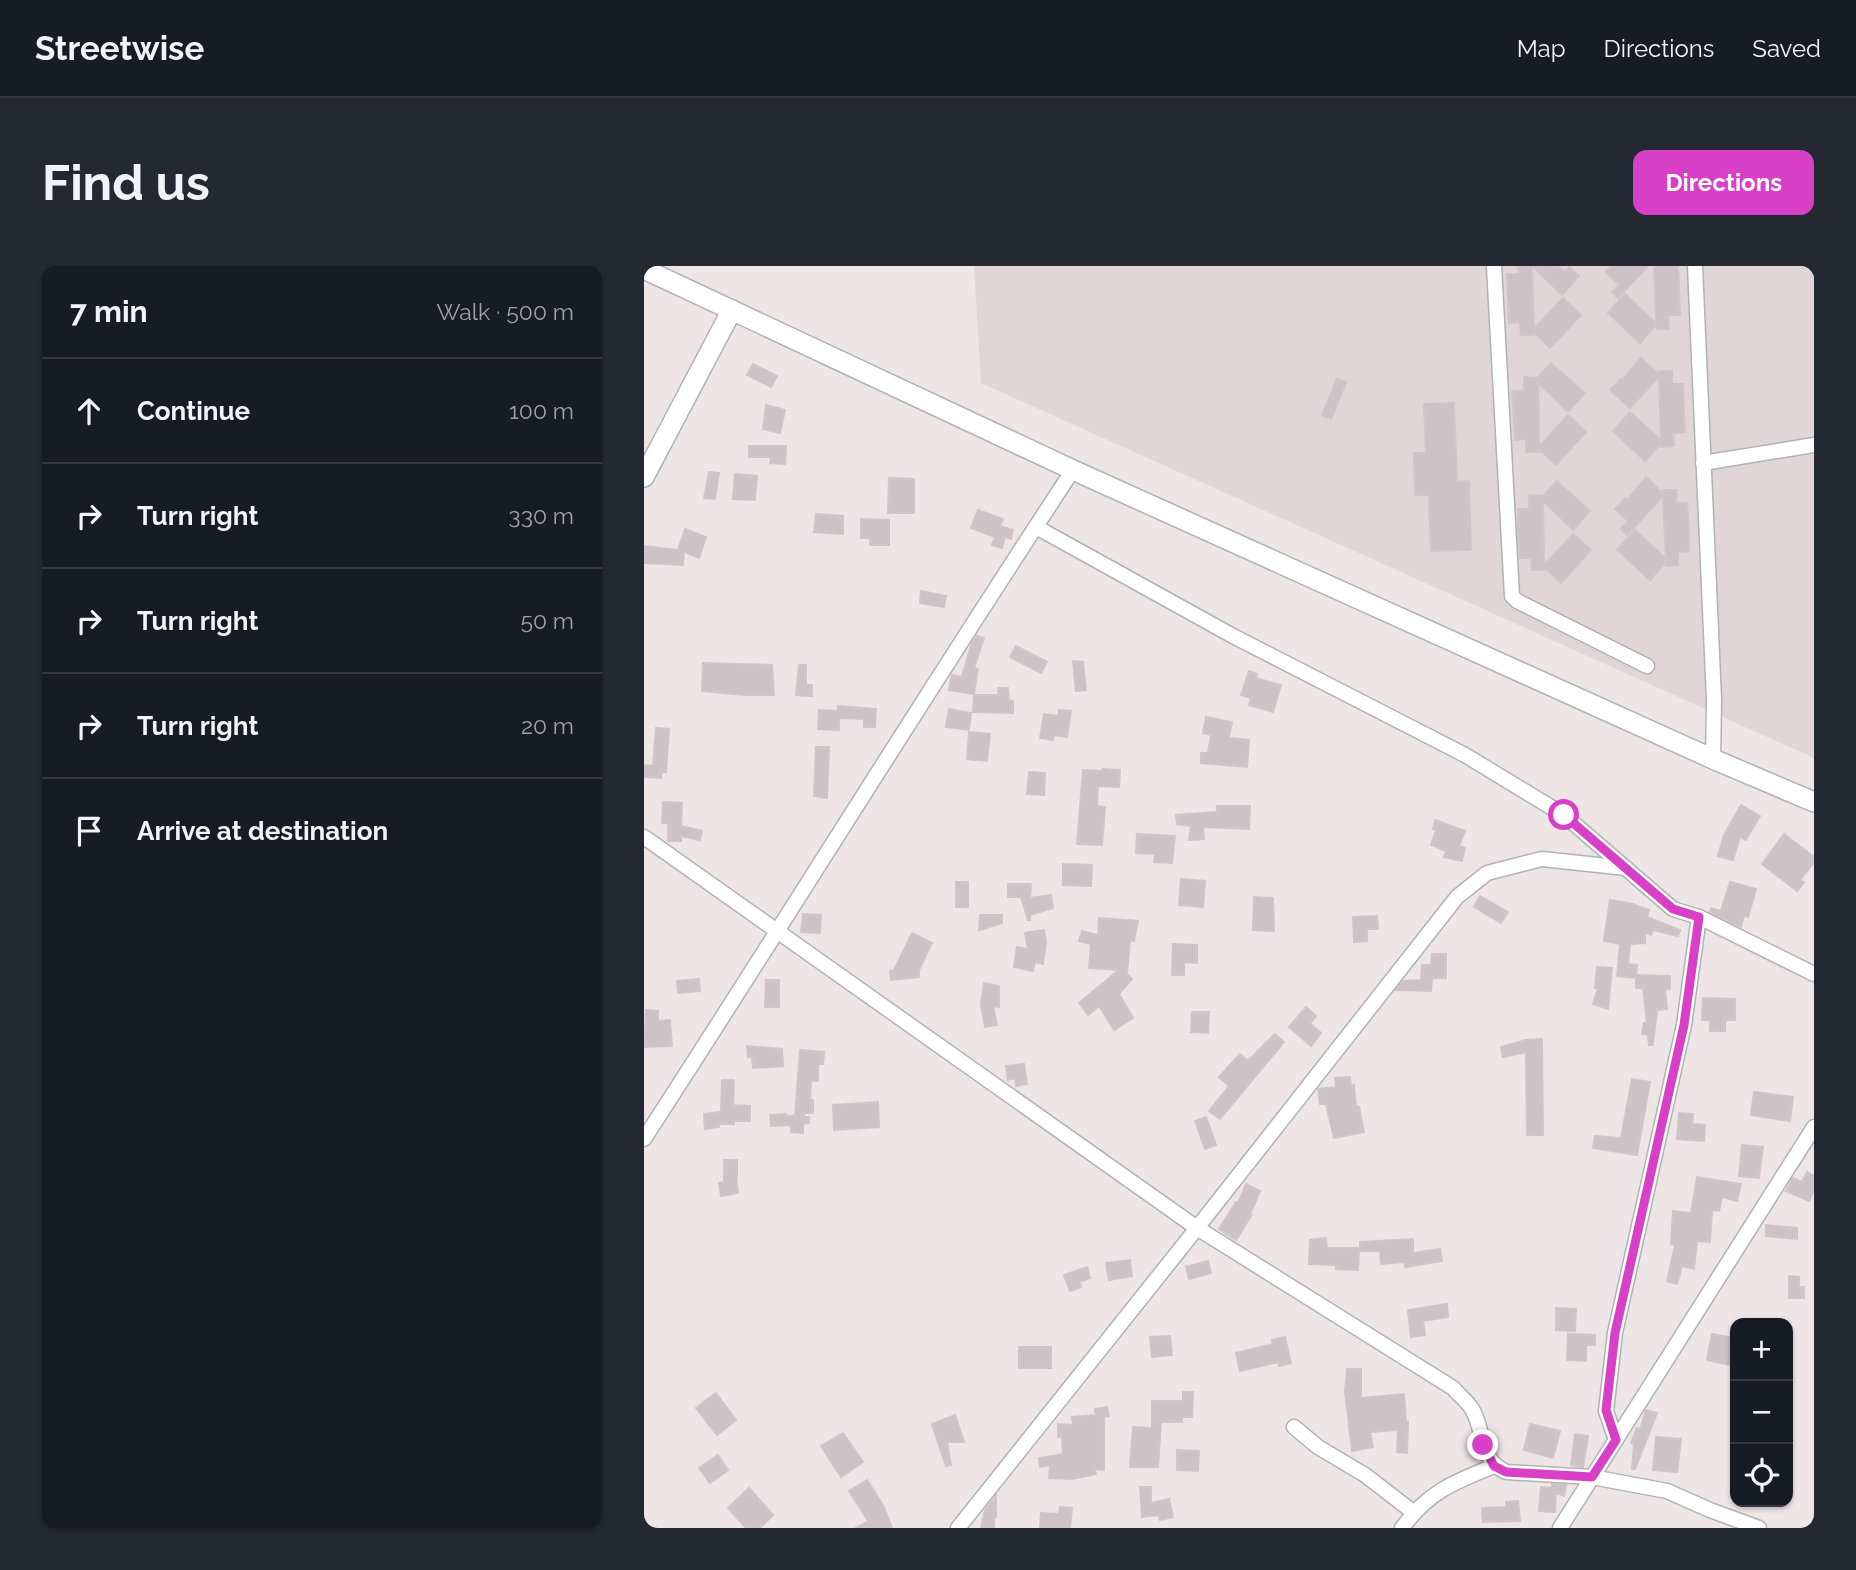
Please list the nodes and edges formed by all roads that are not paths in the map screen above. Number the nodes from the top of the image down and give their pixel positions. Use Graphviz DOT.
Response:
graph roads {
  1 [pos="1494,266"];
  2 [pos="1695,266"];
  3 [pos="644,269"];
  4 [pos="732,310"];
  5 [pos="1814,445"];
  6 [pos="1703,463"];
  7 [pos="1073,470"];
  8 [pos="644,477"];
  9 [pos="1036,527"];
  10 [pos="1647,666"];
  11 [pos="1713,760"];
  12 [pos="1814,802"];
  13 [pos="644,837"];
  14 [pos="1626,868"];
  15 [pos="1699,917"];
  16 [pos="778,932"];
  17 [pos="1814,974"];
  18 [pos="1814,1127"];
  19 [pos="644,1139"];
  20 [pos="1197,1228"];
  21 [pos="1294,1427"];
  22 [pos="1616,1440"];
  23 [pos="1494,1466"];
  24 [pos="1592,1477"];
  25 [pos="1710,1510"];
  26 [pos="1413,1512"];
  27 [pos="958,1528"];
  28 [pos="1402,1528"];
  29 [pos="1560,1528"];
  30 [pos="1714,1528"];
  31 [pos="1759,1528"];
  1 -- 10 [label="street"];
  2 -- 6 [label="street"];
  3 -- 4 [label="street"];
  4 -- 7 [label="street"];
  4 -- 8 [label="street"];
  5 -- 6 [label="street"];
  6 -- 11 [label="street"];
  7 -- 9 [label="street"];
  7 -- 11 [label="street"];
  9 -- 14 [label="street"];
  9 -- 16 [label="street"];
  11 -- 12 [label="street"];
  13 -- 16 [label="street"];
  14 -- 15 [label="street"];
  14 -- 20 [label="street"];
  15 -- 17 [label="street"];
  15 -- 22 [label="street"];
  16 -- 19 [label="street"];
  16 -- 20 [label="street"];
  18 -- 22 [label="street"];
  20 -- 23 [label="street"];
  20 -- 27 [label="street"];
  21 -- 26 [label="street"];
  22 -- 24 [label="street"];
  23 -- 24 [label="street"];
  23 -- 26 [label="street"];
  24 -- 25 [label="street"];
  24 -- 29 [label="street"];
  25 -- 30 [label="street"];
  25 -- 31 [label="street"];
  26 -- 28 [label="street"];
}
